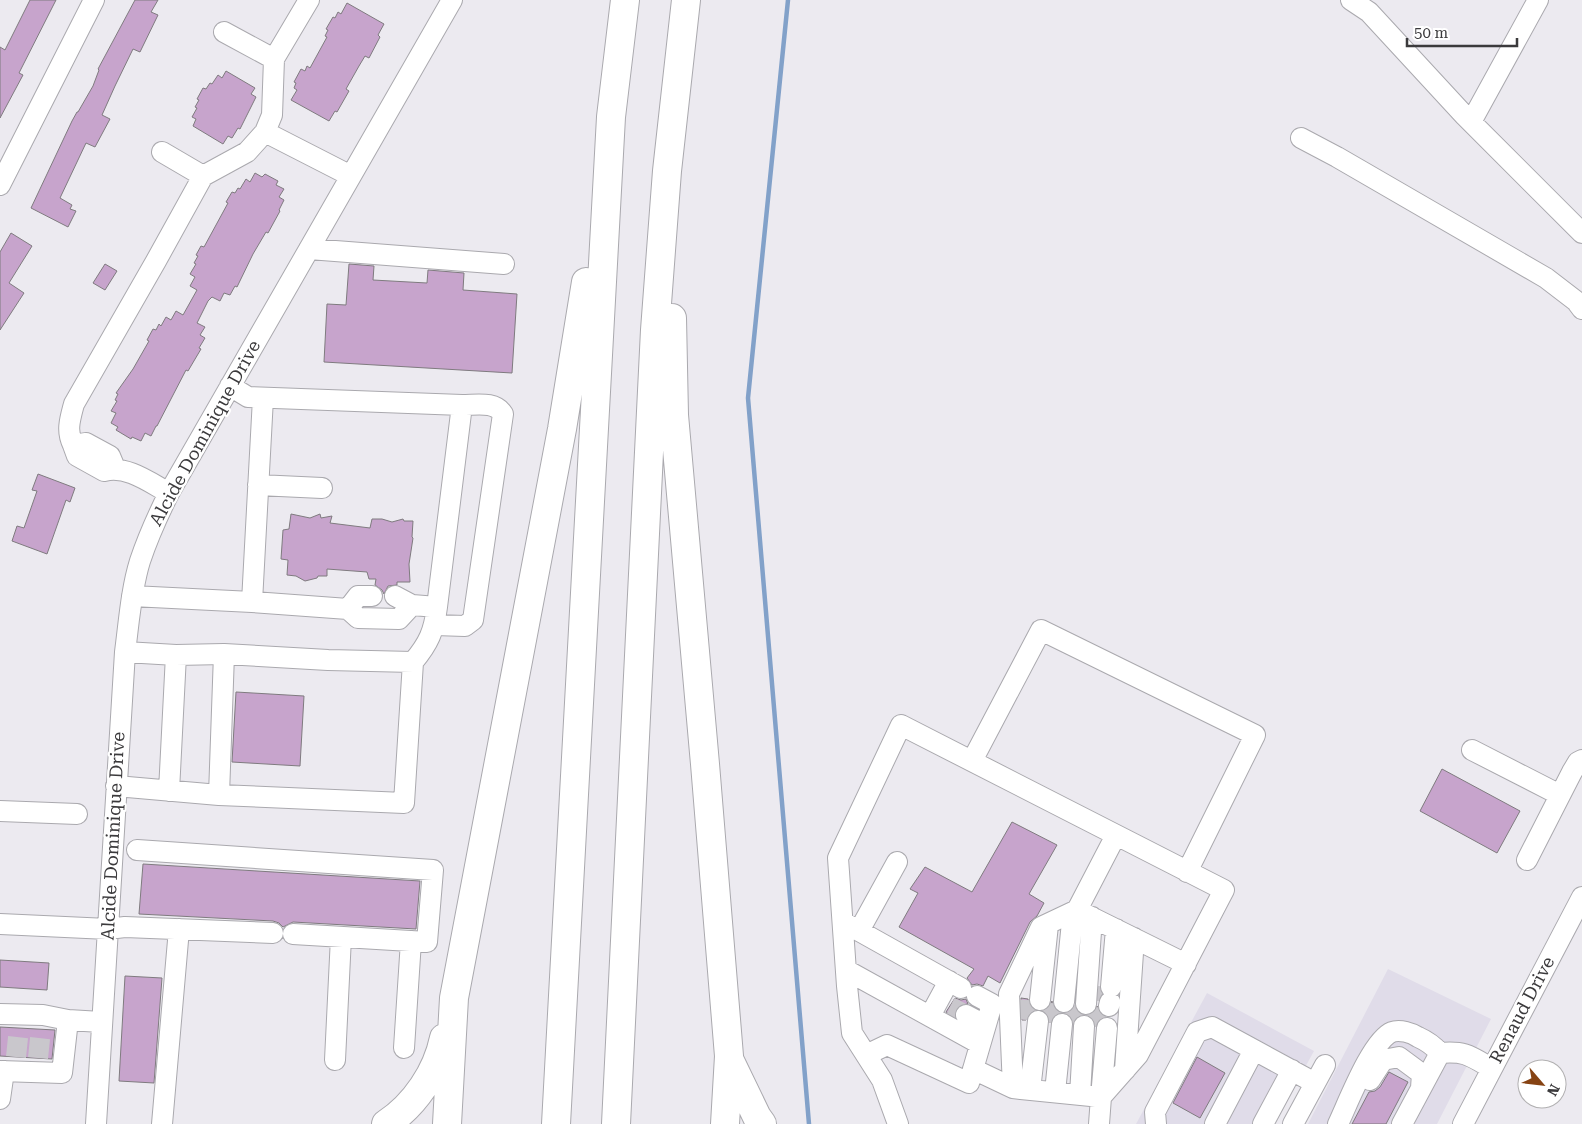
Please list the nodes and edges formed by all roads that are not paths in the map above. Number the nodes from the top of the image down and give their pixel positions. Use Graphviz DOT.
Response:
graph roads {
  1 [pos="94,0"];
  2 [pos="309,0"];
  3 [pos="452,0"];
  4 [pos="625,0"];
  5 [pos="686,0"];
  6 [pos="1351,0"];
  7 [pos="1538,0"];
  8 [pos="224,32"];
  9 [pos="274,59"];
  10 [pos="677,92"];
  11 [pos="611,117"];
  12 [pos="1472,122"];
  13 [pos="265,132"];
  14 [pos="1301,138"];
  15 [pos="162,152"];
  16 [pos="203,176"];
  17 [pos="351,176"];
  18 [pos="0,185"];
  19 [pos="1582,233"];
  20 [pos="309,249"];
  21 [pos="504,264"];
  22 [pos="1582,309"];
  23 [pos="230,386"];
  24 [pos="263,398"];
  25 [pos="462,405"];
  26 [pos="258,485"];
  27 [pos="322,488"];
  28 [pos="169,493"];
  29 [pos="132,596"];
  30 [pos="372,596"];
  31 [pos="252,602"];
  32 [pos="348,609"];
  33 [pos="436,616"];
  34 [pos="125,652"];
  35 [pos="224,654"];
  36 [pos="176,655"];
  37 [pos="413,662"];
  38 [pos="1472,750"];
  39 [pos="1582,760"];
  40 [pos="972,761"];
  41 [pos="116,786"];
  42 [pos="169,791"];
  43 [pos="219,795"];
  44 [pos="1560,795"];
  45 [pos="0,811"];
  46 [pos="77,814"];
  47 [pos="1116,835"];
  48 [pos="138,850"];
  49 [pos="1526,860"];
  50 [pos="897,862"];
  51 [pos="1188,872"];
  52 [pos="1582,897"];
  53 [pos="1082,918"];
  54 [pos="0,924"];
  55 [pos="851,927"];
  56 [pos="108,929"];
  57 [pos="179,929"];
  58 [pos="341,937"];
  59 [pos="1134,938"];
  60 [pos="411,940"];
  61 [pos="1035,940"];
  62 [pos="1186,964"];
  63 [pos="846,970"];
  64 [pos="962,988"];
  65 [pos="454,998"];
  66 [pos="1081,1000"];
  67 [pos="946,1010"];
  68 [pos="0,1014"];
  69 [pos="68,1020"];
  70 [pos="101,1022"];
  71 [pos="1067,1024"];
  72 [pos="983,1035"];
  73 [pos="404,1048"];
  74 [pos="1252,1049"];
  75 [pos="1440,1053"];
  76 [pos="866,1055"];
  77 [pos="728,1056"];
  78 [pos="335,1060"];
  79 [pos="1325,1065"];
  80 [pos="8,1067"];
  81 [pos="1491,1068"];
  82 [pos="973,1069"];
  83 [pos="1125,1070"];
  84 [pos="1292,1070"];
  85 [pos="1422,1081"];
  86 [pos="1315,1083"];
  87 [pos="1055,1092"];
  88 [pos="0,1098"];
  89 [pos="96,1124"];
  90 [pos="162,1124"];
  91 [pos="386,1124"];
  92 [pos="447,1124"];
  93 [pos="556,1124"];
  94 [pos="616,1124"];
  95 [pos="725,1124"];
  96 [pos="762,1124"];
  97 [pos="898,1124"];
  98 [pos="1099,1124"];
  99 [pos="1158,1124"];
  100 [pos="1215,1124"];
  101 [pos="1263,1124"];
  102 [pos="1293,1124"];
  103 [pos="1338,1124"];
  104 [pos="1346,1124"];
  105 [pos="1402,1124"];
  106 [pos="1463,1124"];
  1 -- 18 [label="street"];
  2 -- 9 [label="street"];
  3 -- 17 [label="street, Alcide Dominique Drive"];
  4 -- 11 [label="highway"];
  5 -- 10 [label="highway"];
  6 -- 12 [label="street"];
  7 -- 12 [label="street"];
  8 -- 9 [label="street"];
  9 -- 13 [label="street"];
  10 -- 77 [label="highway"];
  10 -- 94 [label="highway"];
  11 -- 65 [label="highway"];
  11 -- 93 [label="highway"];
  12 -- 19 [label="street"];
  13 -- 16 [label="street"];
  13 -- 17 [label="street"];
  14 -- 22 [label="street"];
  15 -- 16 [label="street"];
  16 -- 28 [label="street"];
  17 -- 20 [label="street, Alcide Dominique Drive"];
  20 -- 21 [label="street"];
  20 -- 23 [label="street, Alcide Dominique Drive"];
  23 -- 24 [label="street"];
  23 -- 28 [label="street, Alcide Dominique Drive"];
  24 -- 25 [label="street"];
  24 -- 26 [label="street"];
  25 -- 33 [label="street"];
  25 -- 33 [label="street"];
  26 -- 27 [label="street"];
  26 -- 31 [label="street"];
  28 -- 29 [label="street, Alcide Dominique Drive"];
  29 -- 31 [label="street"];
  29 -- 34 [label="street, Alcide Dominique Drive"];
  30 -- 32 [label="street"];
  31 -- 32 [label="street"];
  32 -- 33 [label="street"];
  33 -- 37 [label="street"];
  34 -- 36 [label="street"];
  34 -- 41 [label="street, Alcide Dominique Drive"];
  35 -- 36 [label="street"];
  35 -- 37 [label="street"];
  35 -- 43 [label="street"];
  36 -- 42 [label="street"];
  37 -- 43 [label="street"];
  38 -- 44 [label="street"];
  39 -- 44 [label="street"];
  40 -- 47 [label="street"];
  40 -- 51 [label="street"];
  40 -- 55 [label="street"];
  41 -- 42 [label="street"];
  41 -- 56 [label="street, Alcide Dominique Drive"];
  42 -- 43 [label="street"];
  44 -- 49 [label="street"];
  45 -- 46 [label="street"];
  47 -- 51 [label="street"];
  47 -- 53 [label="street"];
  48 -- 60 [label="street"];
  50 -- 55 [label="street"];
  51 -- 62 [label="street"];
  52 -- 81 [label="street, Renaud Drive"];
  53 -- 59 [label="street"];
  53 -- 61 [label="street"];
  53 -- 66 [label="street"];
  53 -- 66 [label="street"];
  53 -- 66 [label="street"];
  54 -- 56 [label="street"];
  55 -- 63 [label="street"];
  55 -- 64 [label="street"];
  56 -- 57 [label="street"];
  56 -- 70 [label="street, Alcide Dominique Drive"];
  57 -- 58 [label="street"];
  57 -- 90 [label="street"];
  58 -- 60 [label="street"];
  58 -- 78 [label="street"];
  59 -- 62 [label="street"];
  59 -- 83 [label="street"];
  60 -- 73 [label="street"];
  61 -- 66 [label="street"];
  61 -- 87 [label="street"];
  62 -- 83 [label="street"];
  63 -- 67 [label="street"];
  63 -- 76 [label="street"];
  64 -- 67 [label="street"];
  64 -- 72 [label="street"];
  65 -- 91 [label="highway"];
  65 -- 92 [label="highway"];
  67 -- 72 [label="street"];
  67 -- 72 [label="street"];
  68 -- 69 [label="street"];
  69 -- 70 [label="street"];
  69 -- 80 [label="street"];
  70 -- 89 [label="street, Alcide Dominique Drive"];
  71 -- 87 [label="street"];
  71 -- 87 [label="street"];
  71 -- 87 [label="street"];
  72 -- 82 [label="street"];
  74 -- 84 [label="street"];
  74 -- 99 [label="street"];
  74 -- 100 [label="street"];
  75 -- 81 [label="street"];
  75 -- 85 [label="street"];
  75 -- 103 [label="street"];
  76 -- 82 [label="street"];
  76 -- 97 [label="street"];
  77 -- 95 [label="highway"];
  77 -- 96 [label="highway"];
  79 -- 86 [label="street"];
  80 -- 88 [label="street"];
  81 -- 106 [label="street, Renaud Drive"];
  82 -- 87 [label="street"];
  83 -- 87 [label="street"];
  84 -- 86 [label="street"];
  84 -- 101 [label="street"];
  85 -- 104 [label="street"];
  85 -- 105 [label="street"];
  86 -- 102 [label="street"];
  87 -- 98 [label="street"];
}
